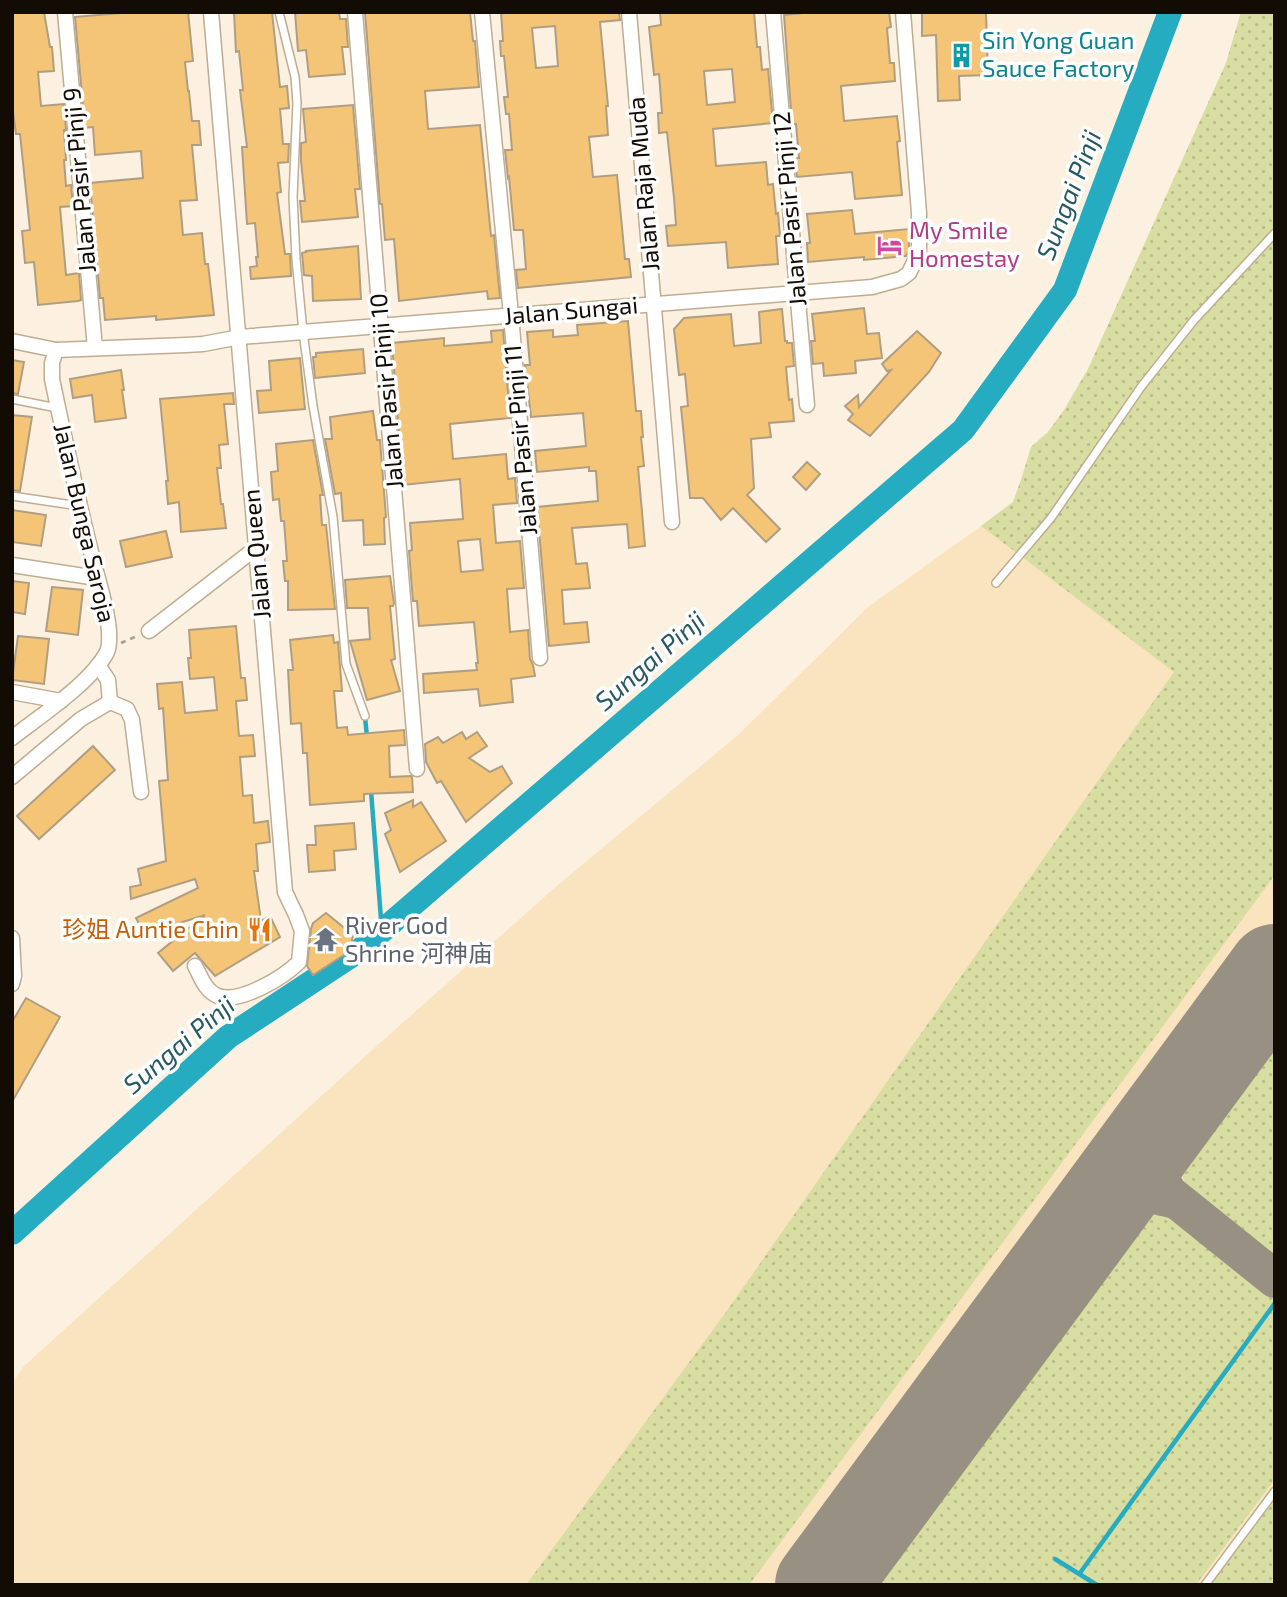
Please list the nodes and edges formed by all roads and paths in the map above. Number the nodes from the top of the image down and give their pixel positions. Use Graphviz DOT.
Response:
graph roads {
  1 [pos="65,12"];
  2 [pos="211,12"];
  3 [pos="279,12"];
  4 [pos="355,12"];
  5 [pos="482,12"];
  6 [pos="629,12"];
  7 [pos="773,12"];
  8 [pos="903,12"];
  9 [pos="1275,233"];
  10 [pos="797,293"];
  11 [pos="654,304"];
  12 [pos="511,315"];
  13 [pos="382,326"];
  14 [pos="303,332"];
  15 [pos="240,337"];
  16 [pos="12,341"];
  17 [pos="95,348"];
  18 [pos="56,349"];
  19 [pos="12,399"];
  20 [pos="807,405"];
  21 [pos="58,408"];
  22 [pos="12,496"];
  23 [pos="80,506"];
  24 [pos="672,522"];
  25 [pos="256,548"];
  26 [pos="12,565"];
  27 [pos="97,578"];
  28 [pos="996,583"];
  29 [pos="149,631"];
  30 [pos="109,649"];
  31 [pos="540,658"];
  32 [pos="98,665"];
  33 [pos="12,692"];
  34 [pos="61,701"];
  35 [pos="110,702"];
  36 [pos="365,716"];
  37 [pos="12,738"];
  38 [pos="417,769"];
  39 [pos="12,777"];
  40 [pos="141,792"];
  41 [pos="12,938"];
  42 [pos="195,966"];
  43 [pos="13,978"];
  44 [pos="1275,1492"];
  45 [pos="1205,1585"];
  1 -- 17 [label="street, Jalan Pasir Pinji 9"];
  2 -- 15 [label="street, Jalan Queen"];
  3 -- 14 [label="lane"];
  4 -- 13 [label="street, Jalan Pasir Pinji 10"];
  5 -- 12 [label="street, Jalan Pasir Pinji 11"];
  6 -- 11 [label="street, Jalan Raja Muda"];
  7 -- 10 [label="street, Jalan Pasir Pinji 12"];
  8 -- 10 [label="street, Jalan Sungai"];
  9 -- 28 [label="lane"];
  10 -- 11 [label="street, Jalan Sungai"];
  10 -- 20 [label="street, Jalan Pasir Pinji 12"];
  11 -- 12 [label="street, Jalan Sungai"];
  11 -- 24 [label="street, Jalan Raja Muda"];
  12 -- 13 [label="street, Jalan Sungai"];
  12 -- 31 [label="street, Jalan Pasir Pinji 11"];
  13 -- 14 [label="street, Jalan Sungai"];
  13 -- 38 [label="street, Jalan Pasir Pinji 10"];
  14 -- 15 [label="street, Jalan Sungai"];
  14 -- 36 [label="lane"];
  15 -- 17 [label="street, Jalan Sungai"];
  15 -- 25 [label="street, Jalan Queen"];
  16 -- 18 [label="street, Jalan Sungai"];
  17 -- 18 [label="street, Jalan Sungai"];
  18 -- 21 [label="street, Jalan Bunga Saroja"];
  19 -- 21 [label="lane"];
  21 -- 23 [label="street, Jalan Bunga Saroja"];
  22 -- 23 [label="lane"];
  23 -- 27 [label="street, Jalan Bunga Saroja"];
  25 -- 29 [label="street"];
  25 -- 42 [label="street, Jalan Queen"];
  26 -- 27 [label="street"];
  27 -- 30 [label="street, Jalan Bunga Saroja"];
  29 -- 30 [label="path"];
  30 -- 32 [label="street, Jalan Bunga Saroja"];
  32 -- 34 [label="street, Jalan Bunga Saroja"];
  32 -- 35 [label="street"];
  33 -- 34 [label="street"];
  34 -- 37 [label="street, Jalan Bunga Saroja"];
  35 -- 39 [label="street"];
  35 -- 40 [label="street"];
  41 -- 43 [label="street"];
  44 -- 45 [label="lane"];
}
